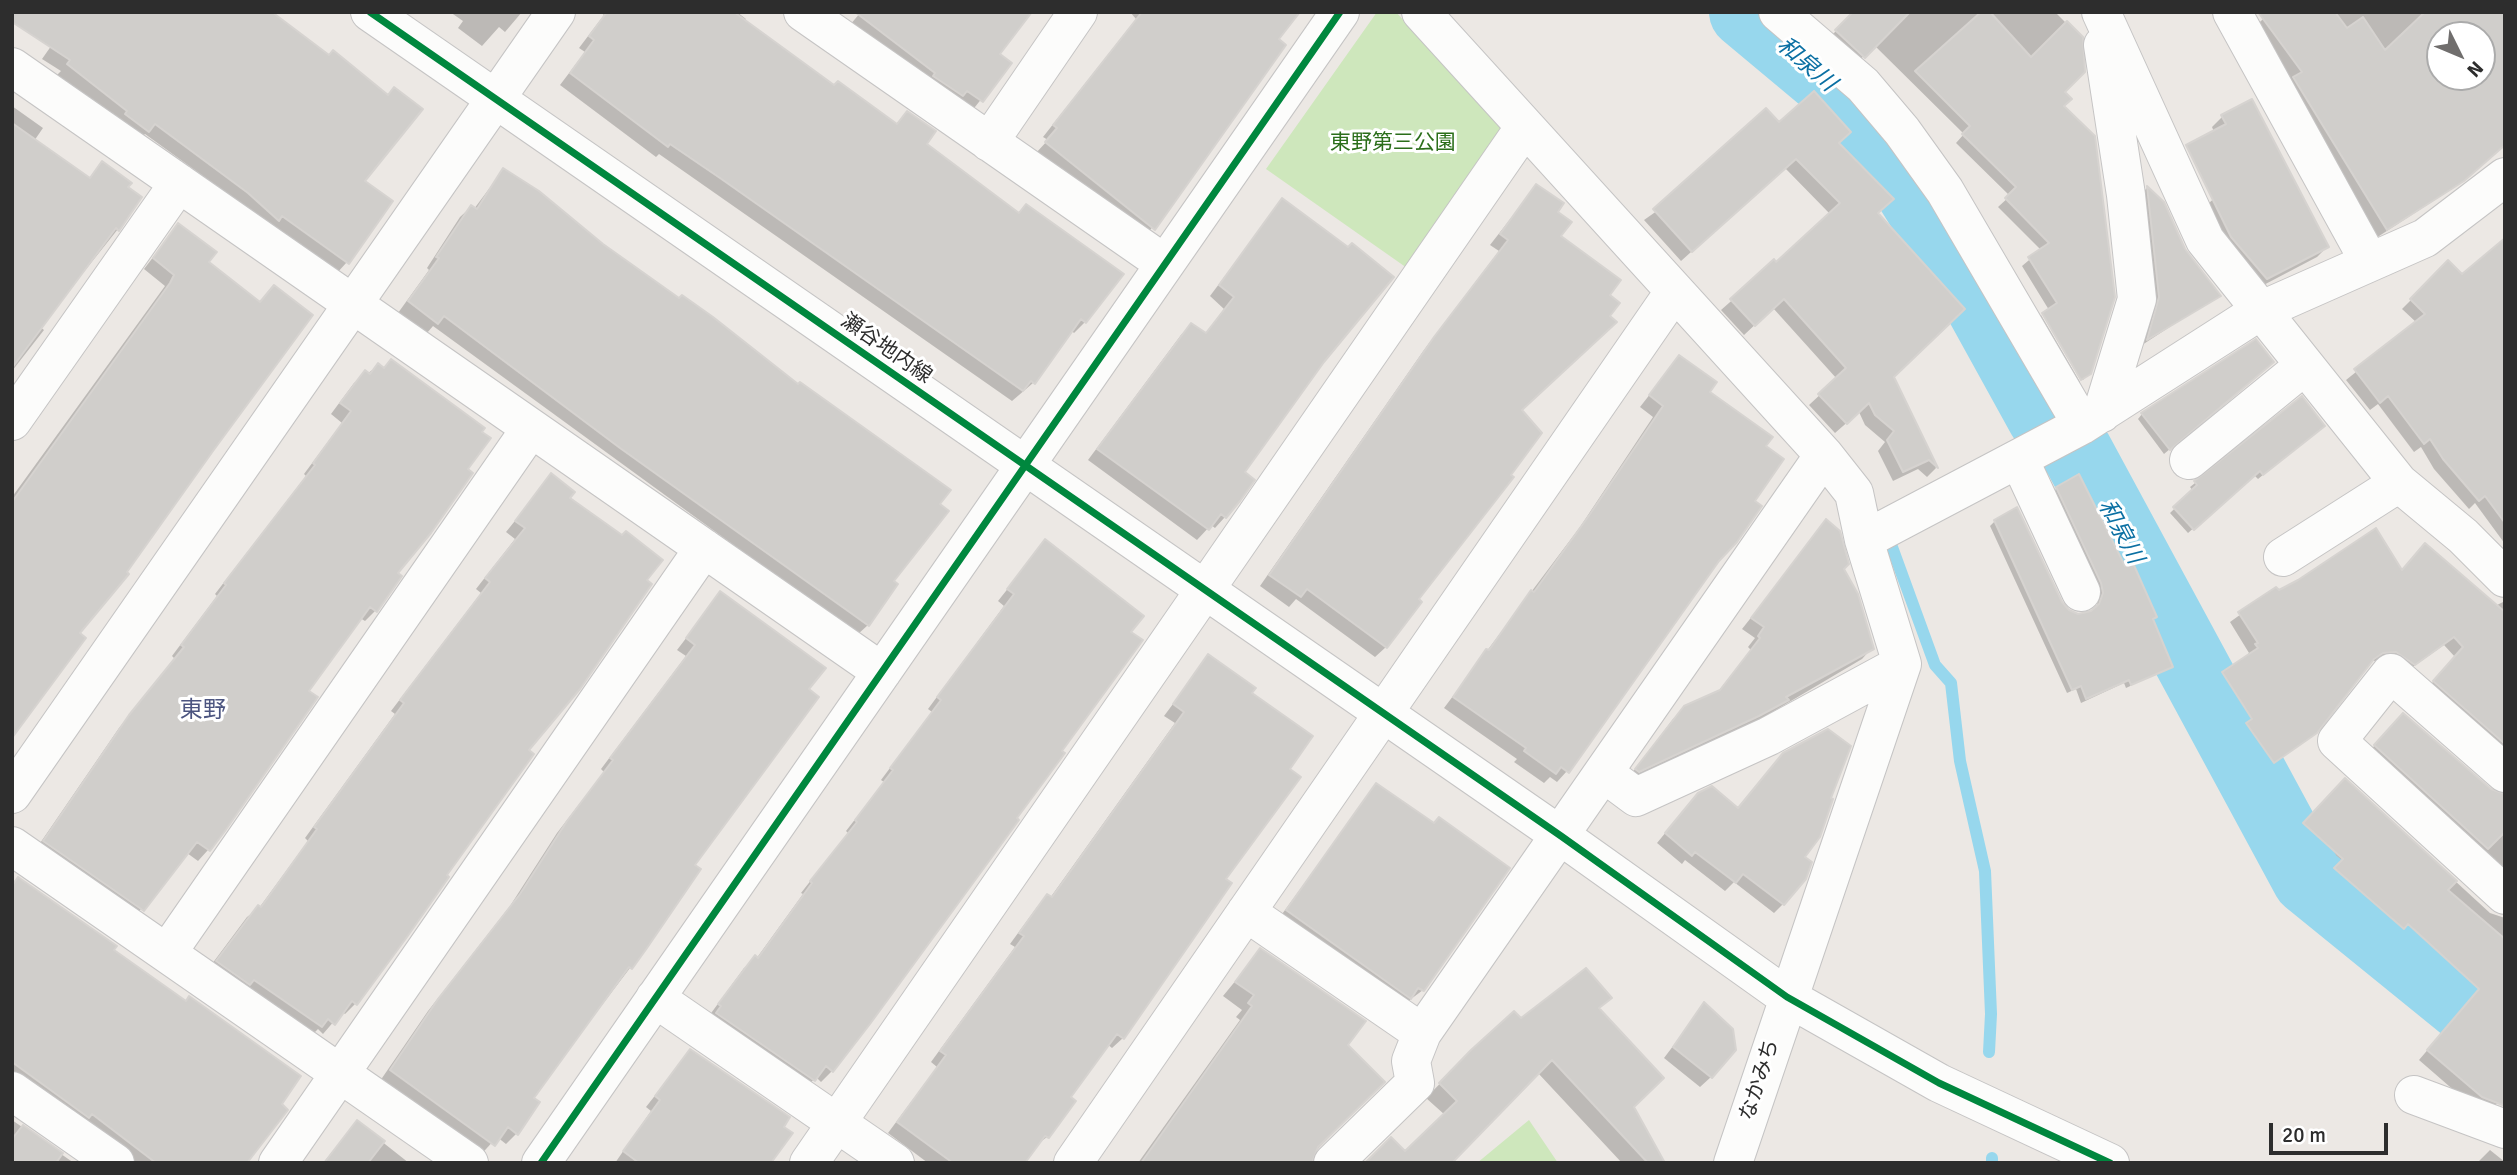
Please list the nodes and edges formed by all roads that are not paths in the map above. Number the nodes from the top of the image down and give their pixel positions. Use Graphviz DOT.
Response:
graph roads {
  1 [pos="370,12"];
  2 [pos="556,12"];
  3 [pos="1078,12"];
  4 [pos="1340,12"];
  5 [pos="1421,12"];
  6 [pos="2100,12"];
  7 [pos="2232,12"];
  8 [pos="812,15"];
  9 [pos="1785,15"];
  10 [pos="12,67"];
  11 [pos="495,100"];
  12 [pos="1524,128"];
  13 [pos="989,142"];
  14 [pos="2505,177"];
  15 [pos="179,183"];
  16 [pos="2369,261"];
  17 [pos="1165,264"];
  18 [pos="1674,292"];
  19 [pos="353,304"];
  20 [pos="2260,311"];
  21 [pos="2303,367"];
  22 [pos="12,421"];
  23 [pos="531,428"];
  24 [pos="2064,434"];
  25 [pos="1825,455"];
  26 [pos="2189,460"];
  27 [pos="1024,467"];
  28 [pos="2399,483"];
  29 [pos="1864,540"];
  30 [pos="704,548"];
  31 [pos="2283,557"];
  32 [pos="2505,578"];
  33 [pos="1204,591"];
  34 [pos="2081,592"];
  35 [pos="1902,664"];
  36 [pos="882,672"];
  37 [pos="1382,715"];
  38 [pos="2505,773"];
  39 [pos="1605,774"];
  40 [pos="12,794"];
  41 [pos="1561,836"];
  42 [pos="12,846"];
  43 [pos="2505,895"];
  44 [pos="1246,912"];
  45 [pos="167,953"];
  46 [pos="1787,997"];
  47 [pos="655,998"];
  48 [pos="1422,1033"];
  49 [pos="340,1073"];
  50 [pos="12,1091"];
  51 [pos="2414,1095"];
  52 [pos="837,1122"];
  53 [pos="2505,1129"];
  54 [pos="115,1163"];
  55 [pos="278,1163"];
  56 [pos="468,1163"];
  57 [pos="541,1163"];
  58 [pos="809,1163"];
  59 [pos="895,1163"];
  60 [pos="1073,1163"];
  61 [pos="1333,1163"];
  62 [pos="1733,1163"];
  63 [pos="2110,1163"];
  1 -- 11 [label="street, 瀬谷地内線"];
  2 -- 11 [label="street"];
  3 -- 13 [label="street"];
  4 -- 17 [label="street"];
  5 -- 12 [label="street"];
  6 -- 20 [label="street"];
  6 -- 24 [label="street"];
  7 -- 16 [label="street"];
  8 -- 13 [label="street"];
  9 -- 24 [label="street"];
  10 -- 15 [label="street"];
  11 -- 19 [label="street"];
  11 -- 27 [label="street, 瀬谷地内線"];
  12 -- 18 [label="street"];
  12 -- 33 [label="street"];
  13 -- 17 [label="street"];
  14 -- 16 [label="street"];
  15 -- 19 [label="street"];
  15 -- 22 [label="street"];
  16 -- 20 [label="street"];
  17 -- 27 [label="street"];
  18 -- 25 [label="street"];
  18 -- 37 [label="street"];
  19 -- 23 [label="street"];
  19 -- 40 [label="street"];
  20 -- 21 [label="street"];
  20 -- 24 [label="street"];
  21 -- 26 [label="street"];
  21 -- 28 [label="street"];
  23 -- 30 [label="street"];
  23 -- 45 [label="street"];
  24 -- 29 [label="street"];
  24 -- 34 [label="street"];
  25 -- 29 [label="street"];
  25 -- 39 [label="street"];
  27 -- 33 [label="street, 瀬谷地内線"];
  27 -- 36 [label="street"];
  28 -- 31 [label="street"];
  28 -- 32 [label="street"];
  29 -- 35 [label="street"];
  30 -- 36 [label="street"];
  30 -- 49 [label="street"];
  33 -- 37 [label="street, 瀬谷地内線"];
  33 -- 52 [label="street"];
  35 -- 39 [label="street"];
  35 -- 46 [label="street, なかみち"];
  36 -- 47 [label="street"];
  37 -- 41 [label="street, 瀬谷地内線"];
  37 -- 44 [label="street"];
  38 -- 43 [label="street"];
  39 -- 41 [label="street"];
  41 -- 46 [label="street, 瀬谷地内線"];
  41 -- 48 [label="street"];
  42 -- 45 [label="street"];
  44 -- 48 [label="street"];
  44 -- 60 [label="street"];
  45 -- 49 [label="street"];
  46 -- 62 [label="street, なかみち"];
  46 -- 63 [label="street, 瀬谷地内線"];
  47 -- 52 [label="street"];
  47 -- 57 [label="street"];
  48 -- 61 [label="street"];
  49 -- 55 [label="street"];
  49 -- 56 [label="street"];
  50 -- 54 [label="street"];
  51 -- 53 [label="street"];
  52 -- 58 [label="street"];
  52 -- 59 [label="street"];
}
